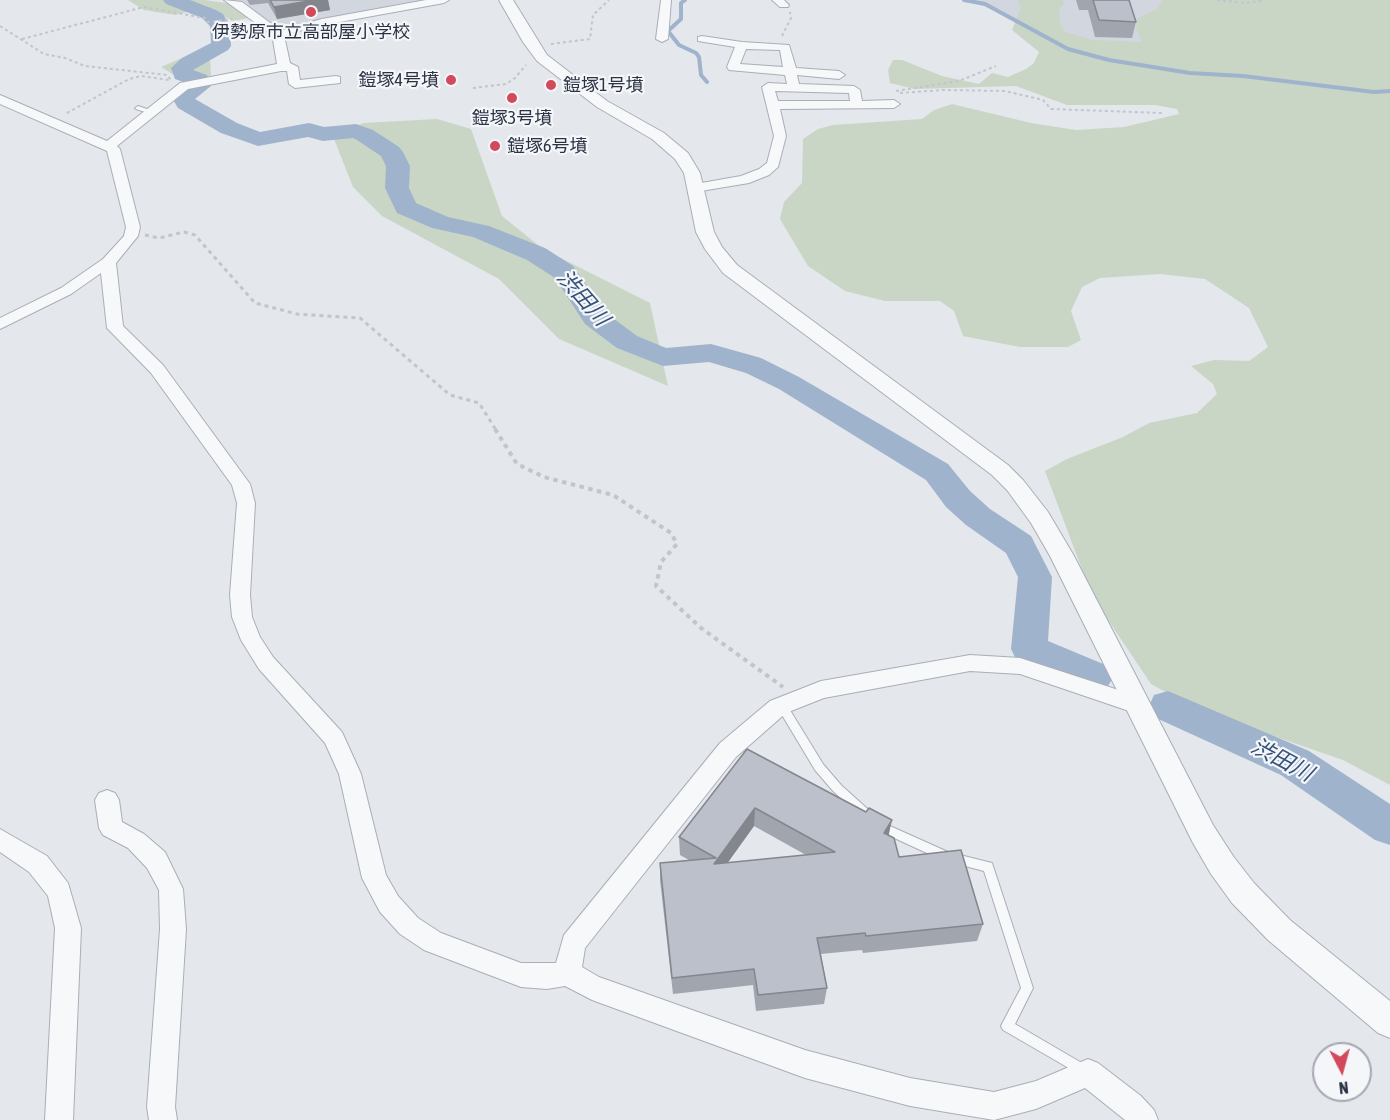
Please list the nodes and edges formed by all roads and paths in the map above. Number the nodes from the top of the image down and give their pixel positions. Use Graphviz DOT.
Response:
graph roads {
  1 [pos="229,0"];
  2 [pos="444,0"];
  3 [pos="506,0"];
  4 [pos="609,0"];
  5 [pos="666,0"];
  6 [pos="1217,0"];
  7 [pos="1265,0"];
  8 [pos="781,2"];
  9 [pos="238,21"];
  10 [pos="0,26"];
  11 [pos="281,36"];
  12 [pos="21,39"];
  13 [pos="662,39"];
  14 [pos="702,39"];
  15 [pos="742,45"];
  16 [pos="785,47"];
  17 [pos="529,55"];
  18 [pos="996,66"];
  19 [pos="281,67"];
  20 [pos="792,72"];
  21 [pos="839,75"];
  22 [pos="336,80"];
  23 [pos="188,82"];
  24 [pos="794,87"];
  25 [pos="473,88"];
  26 [pos="0,99"];
  27 [pos="894,104"];
  28 [pos="772,105"];
  29 [pos="857,105"];
  30 [pos="1051,108"];
  31 [pos="1112,111"];
  32 [pos="1162,112"];
  33 [pos="1051,115"];
  34 [pos="1115,117"];
  35 [pos="52,121"];
  36 [pos="108,146"];
  37 [pos="695,188"];
  38 [pos="133,231"];
  39 [pos="108,262"];
  40 [pos="0,324"];
  41 [pos="790,702"];
  42 [pos="1138,705"];
  43 [pos="107,800"];
  44 [pos="0,840"];
  45 [pos="570,973"];
  46 [pos="1390,1022"];
  47 [pos="1088,1073"];
  48 [pos="59,1120"];
  49 [pos="163,1120"];
  50 [pos="1144,1120"];
  1 -- 11 [label="street"];
  2 -- 11 [label="street"];
  3 -- 17 [label="street"];
  4 -- 17 [label="path"];
  5 -- 13 [label="street"];
  6 -- 7 [label="path"];
  8 -- 16 [label="path"];
  9 -- 12 [label="path"];
  10 -- 12 [label="path"];
  11 -- 19 [label="street"];
  12 -- 23 [label="path"];
  14 -- 15 [label="street"];
  15 -- 16 [label="street"];
  15 -- 20 [label="street"];
  16 -- 20 [label="street"];
  17 -- 25 [label="path"];
  17 -- 37 [label="street"];
  18 -- 30 [label="path"];
  19 -- 22 [label="street"];
  19 -- 23 [label="street"];
  20 -- 21 [label="street"];
  20 -- 24 [label="street"];
  23 -- 35 [label="path"];
  23 -- 36 [label="street"];
  24 -- 28 [label="street"];
  24 -- 29 [label="street"];
  26 -- 35 [label="street"];
  27 -- 29 [label="street"];
  28 -- 29 [label="street"];
  28 -- 37 [label="street"];
  30 -- 31 [label="path"];
  30 -- 33 [label="path"];
  31 -- 32 [label="path"];
  31 -- 34 [label="path"];
  35 -- 36 [label="street"];
  36 -- 38 [label="street"];
  37 -- 42 [label="street"];
  38 -- 39 [label="street"];
  38 -- 41 [label="path"];
  39 -- 40 [label="street"];
  39 -- 45 [label="street"];
  41 -- 42 [label="street"];
  41 -- 45 [label="street"];
  41 -- 47 [label="lane"];
  42 -- 46 [label="street"];
  43 -- 49 [label="street"];
  44 -- 48 [label="street"];
  45 -- 47 [label="street"];
  47 -- 50 [label="street"];
}
